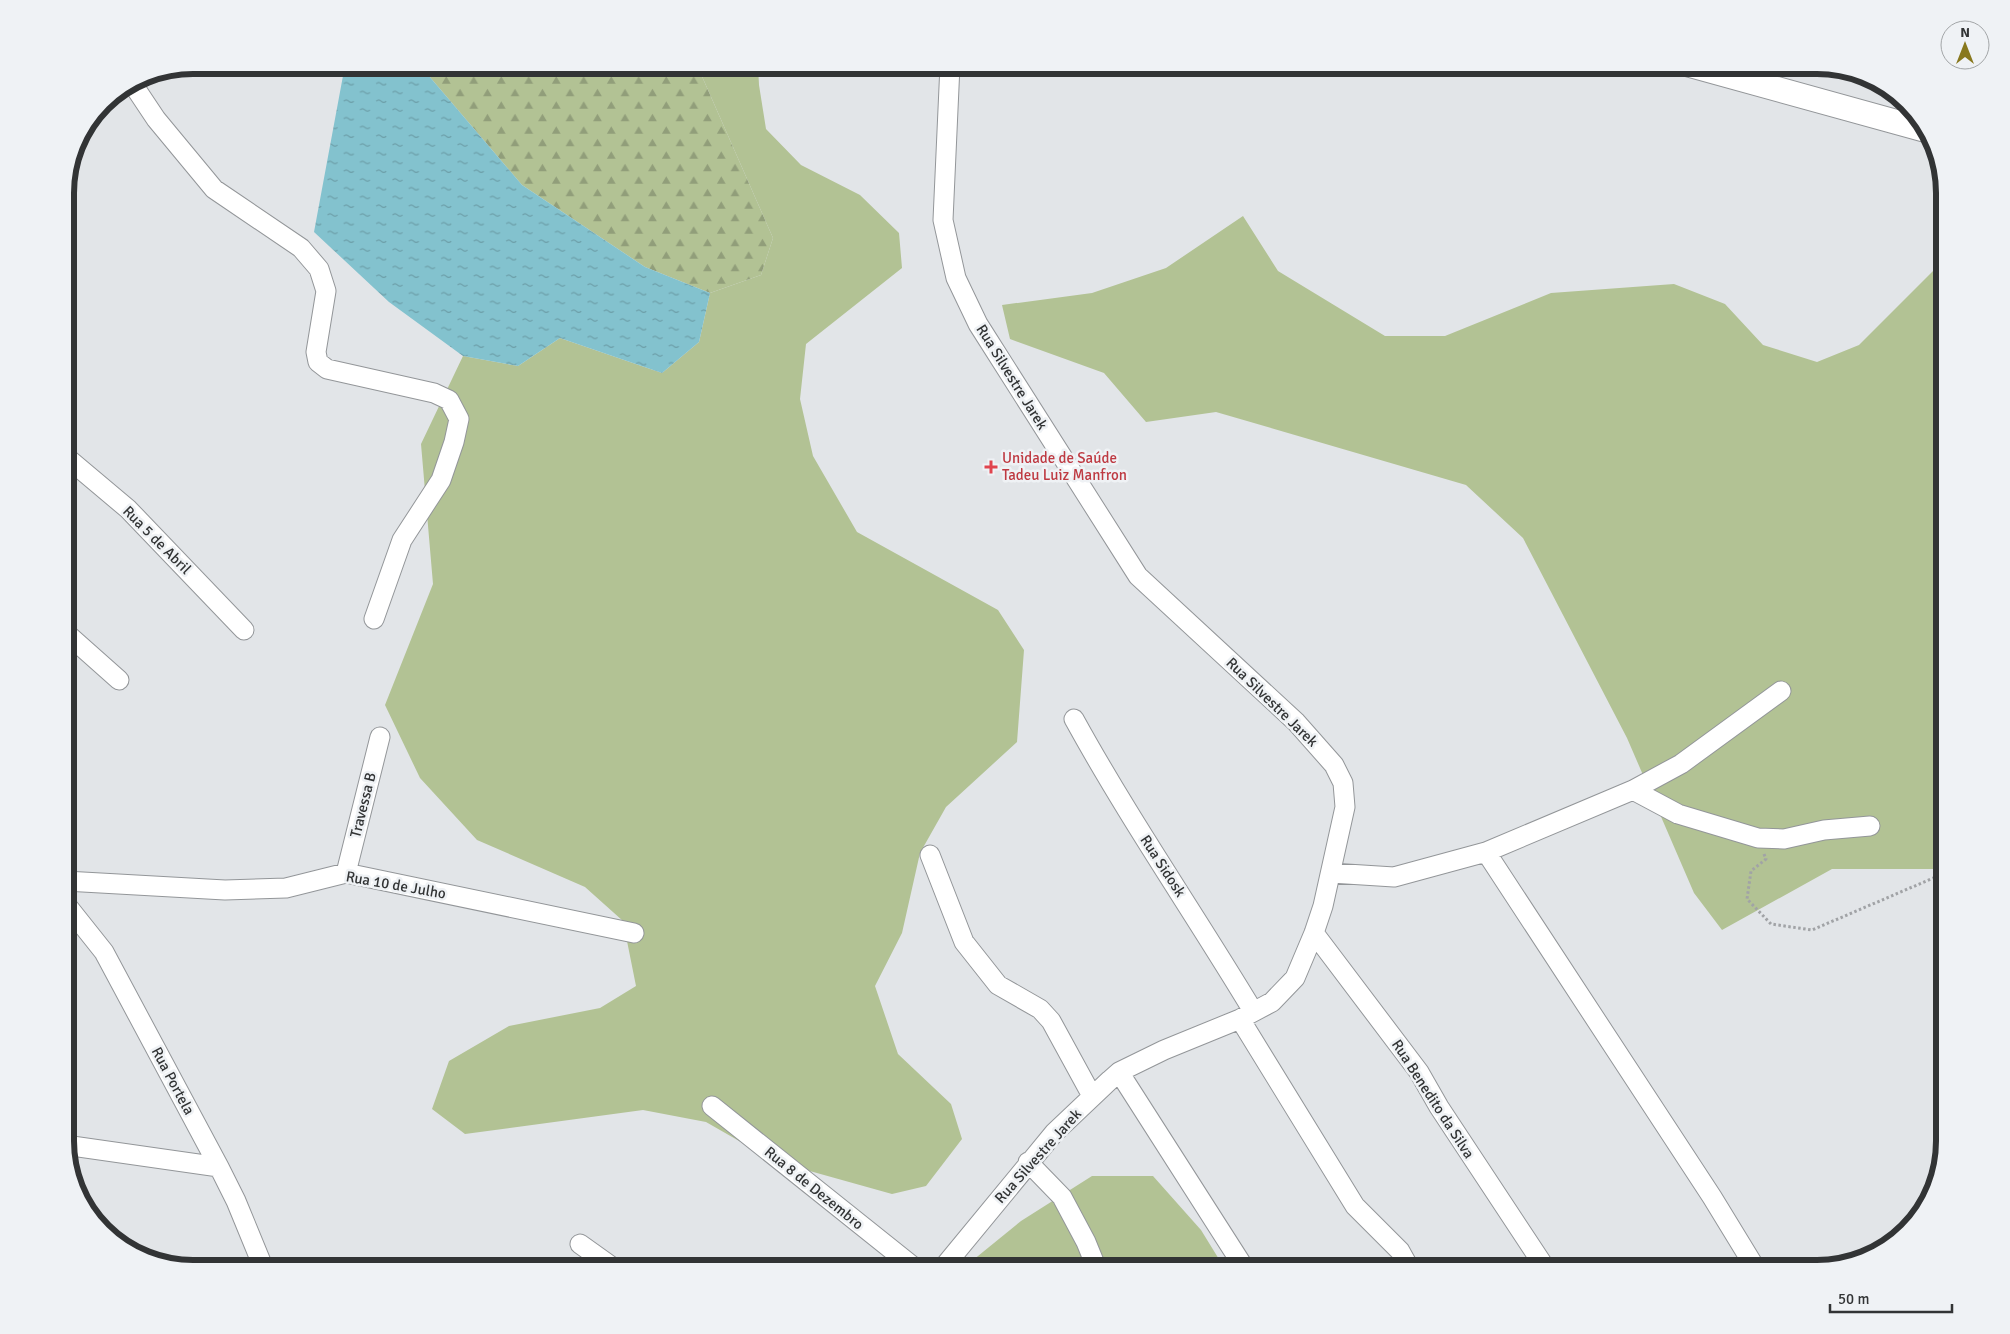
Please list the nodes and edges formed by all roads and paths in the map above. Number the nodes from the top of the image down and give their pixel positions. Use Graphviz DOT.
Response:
graph roads {
  1 [pos="950,74"];
  2 [pos="1723,74"];
  3 [pos="136,89"];
  4 [pos="1917,128"];
  5 [pos="74,464"];
  6 [pos="374,619"];
  7 [pos="244,630"];
  8 [pos="74,640"];
  9 [pos="119,680"];
  10 [pos="1782,691"];
  11 [pos="1074,719"];
  12 [pos="380,737"];
  13 [pos="1633,790"];
  14 [pos="1870,826"];
  15 [pos="1758,838"];
  16 [pos="1486,852"];
  17 [pos="930,855"];
  18 [pos="346,873"];
  19 [pos="1331,873"];
  20 [pos="1936,877"];
  21 [pos="74,882"];
  22 [pos="74,914"];
  23 [pos="634,933"];
  24 [pos="1314,933"];
  25 [pos="1246,1015"];
  26 [pos="1120,1072"];
  27 [pos="1092,1096"];
  28 [pos="712,1106"];
  29 [pos="74,1146"];
  30 [pos="1028,1162"];
  31 [pos="219,1167"];
  32 [pos="580,1244"];
  33 [pos="260,1260"];
  34 [pos="602,1260"];
  35 [pos="905,1260"];
  36 [pos="949,1260"];
  37 [pos="1093,1260"];
  38 [pos="1239,1260"];
  39 [pos="1405,1260"];
  40 [pos="1540,1260"];
  41 [pos="1750,1260"];
  1 -- 19 [label="street, Rua Silvestre Jarek"];
  2 -- 4 [label="main road"];
  3 -- 6 [label="street"];
  5 -- 7 [label="street, Rua 5 de Abril"];
  8 -- 9 [label="street"];
  10 -- 13 [label="street"];
  11 -- 25 [label="street, Rua Sidosk"];
  12 -- 18 [label="street, Travessa B"];
  13 -- 15 [label="street"];
  13 -- 16 [label="street"];
  14 -- 15 [label="street"];
  15 -- 20 [label="path"];
  16 -- 19 [label="street"];
  16 -- 41 [label="street"];
  17 -- 27 [label="street"];
  18 -- 21 [label="street, Rua 10 de Julho"];
  18 -- 23 [label="street, Rua 10 de Julho"];
  19 -- 24 [label="street, Rua Silvestre Jarek"];
  22 -- 31 [label="street, Rua Portela"];
  24 -- 25 [label="street, Rua Silvestre Jarek"];
  24 -- 40 [label="street, Rua Benedito da Silva"];
  25 -- 26 [label="street, Rua Silvestre Jarek"];
  25 -- 39 [label="street, Rua Sidosk"];
  26 -- 27 [label="street, Rua Silvestre Jarek"];
  26 -- 38 [label="street"];
  27 -- 30 [label="street, Rua Silvestre Jarek"];
  28 -- 35 [label="street, Rua 8 de Dezembro"];
  29 -- 31 [label="street"];
  30 -- 36 [label="street, Rua Silvestre Jarek"];
  30 -- 37 [label="street"];
  31 -- 33 [label="street, Rua Portela"];
  32 -- 34 [label="street"];
}
